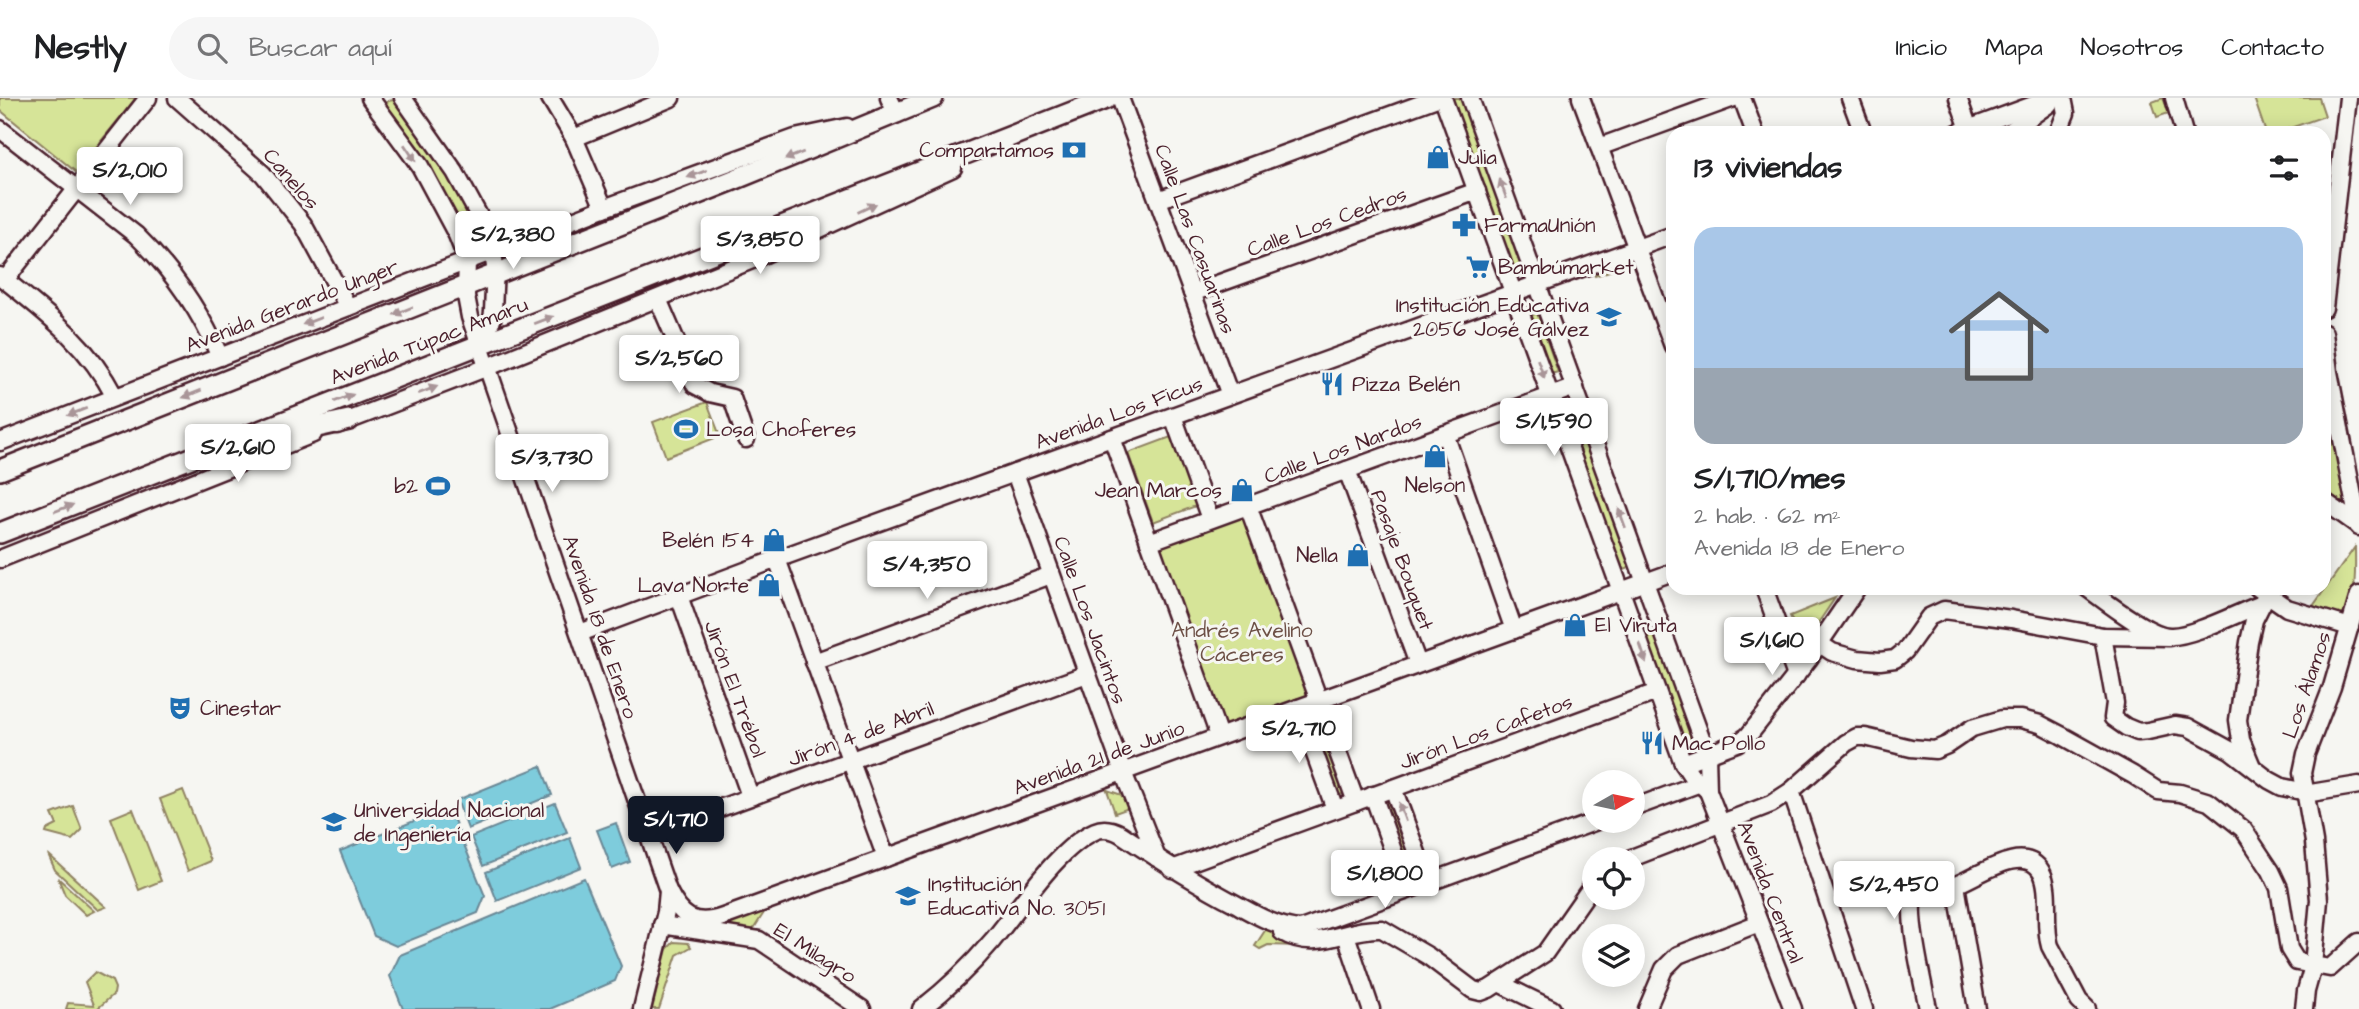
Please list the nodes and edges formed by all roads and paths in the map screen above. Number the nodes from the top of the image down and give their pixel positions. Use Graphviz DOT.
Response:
graph roads {
  1 [pos="148,98"];
  2 [pos="177,98"];
  3 [pos="370,98"];
  4 [pos="403,98"];
  5 [pos="550,98"];
  6 [pos="671,98"];
  7 [pos="1108,98"];
  8 [pos="1120,98"];
  9 [pos="1440,98"];
  10 [pos="1470,98"];
  11 [pos="1581,98"];
  12 [pos="1734,98"];
  13 [pos="1742,98"];
  14 [pos="1850,98"];
  15 [pos="1958,98"];
  16 [pos="2052,98"];
  17 [pos="2057,98"];
  18 [pos="2063,98"];
  19 [pos="2174,98"];
  20 [pos="2348,98"];
  21 [pos="927,99"];
  22 [pos="889,111"];
  23 [pos="2352,120"];
  24 [pos="1752,126"];
  25 [pos="1860,126"];
  26 [pos="1962,126"];
  27 [pos="1976,126"];
  28 [pos="2018,126"];
  29 [pos="2061,126"];
  30 [pos="2181,126"];
  31 [pos="0,129"];
  32 [pos="1008,136"];
  33 [pos="574,138"];
  34 [pos="1599,147"];
  35 [pos="76,189"];
  36 [pos="1477,191"];
  37 [pos="1158,200"];
  38 [pos="604,208"];
  39 [pos="2331,226"];
  40 [pos="1666,238"];
  41 [pos="1637,248"];
  42 [pos="494,250"];
  43 [pos="467,260"];
  44 [pos="495,275"];
  45 [pos="2,278"];
  46 [pos="1537,284"];
  47 [pos="467,286"];
  48 [pos="1513,292"];
  49 [pos="1192,293"];
  50 [pos="658,299"];
  51 [pos="348,307"];
  52 [pos="1666,327"];
  53 [pos="480,345"];
  54 [pos="220,357"];
  55 [pos="488,367"];
  56 [pos="1574,387"];
  57 [pos="2331,394"];
  58 [pos="1230,395"];
  59 [pos="1551,395"];
  60 [pos="115,397"];
  61 [pos="1173,416"];
  62 [pos="349,420"];
  63 [pos="1445,434"];
  64 [pos="1112,438"];
  65 [pos="746,439"];
  66 [pos="0,442"];
  67 [pos="216,449"];
  68 [pos="0,470"];
  69 [pos="1347,470"];
  70 [pos="1014,473"];
  71 [pos="1248,506"];
  72 [pos="2331,506"];
  73 [pos="1210,519"];
  74 [pos="2359,526"];
  75 [pos="0,533"];
  76 [pos="1149,542"];
  77 [pos="0,559"];
  78 [pos="777,559"];
  79 [pos="1666,574"];
  80 [pos="1051,575"];
  81 [pos="1645,582"];
  82 [pos="1622,590"];
  83 [pos="1767,595"];
  84 [pos="1852,595"];
  85 [pos="2098,595"];
  86 [pos="2262,595"];
  87 [pos="2359,595"];
  88 [pos="679,596"];
  89 [pos="2350,627"];
  90 [pos="1514,630"];
  91 [pos="580,633"];
  92 [pos="2103,636"];
  93 [pos="2169,637"];
  94 [pos="1820,644"];
  95 [pos="814,662"];
  96 [pos="1418,664"];
  97 [pos="1087,674"];
  98 [pos="1796,676"];
  99 [pos="1657,692"];
  100 [pos="1319,700"];
  101 [pos="1298,708"];
  102 [pos="1219,737"];
  103 [pos="1707,754"];
  104 [pos="850,760"];
  105 [pos="1683,763"];
  106 [pos="2253,767"];
  107 [pos="1123,772"];
  108 [pos="1705,785"];
  109 [pos="2359,786"];
  110 [pos="1393,788"];
  111 [pos="1791,791"];
  112 [pos="2304,791"];
  113 [pos="1373,795"];
  114 [pos="750,796"];
  115 [pos="1356,802"];
  116 [pos="1645,804"];
  117 [pos="1335,809"];
  118 [pos="1721,824"];
  119 [pos="1582,827"];
  120 [pos="649,834"];
  121 [pos="1645,853"];
  122 [pos="886,858"];
  123 [pos="1157,858"];
  124 [pos="1172,869"];
  125 [pos="1428,883"];
  126 [pos="1956,885"];
  127 [pos="1408,890"];
  128 [pos="668,891"];
  129 [pos="1582,901"];
  130 [pos="1256,915"];
  131 [pos="1759,923"];
  132 [pos="662,925"];
  133 [pos="1346,935"];
  134 [pos="2359,942"];
  135 [pos="2313,966"];
  136 [pos="1499,983"];
  137 [pos="642,1009"];
  138 [pos="862,1009"];
  139 [pos="921,1009"];
  140 [pos="1371,1009"];
  141 [pos="1552,1009"];
  142 [pos="1647,1009"];
  143 [pos="1793,1009"];
  144 [pos="1864,1009"];
  145 [pos="1928,1009"];
  146 [pos="1977,1009"];
  147 [pos="2087,1009"];
  148 [pos="2304,1009"];
  1 -- 35 [label="street"];
  2 -- 51 [label="street, Canelos"];
  3 -- 43 [label="street, one-way"];
  4 -- 42 [label="street"];
  5 -- 33 [label="street"];
  6 -- 33 [label="street"];
  7 -- 32 [label="main road, Avenida Túpac Amaru"];
  8 -- 37 [label="street, Calle Las Casuarinas"];
  9 -- 36 [label="street"];
  9 -- 37 [label="street"];
  46 -- 10 [label="street, one-way"];
  11 -- 34 [label="street"];
  12 -- 34 [label="street"];
  13 -- 24 [label="street"];
  14 -- 25 [label="street"];
  15 -- 26 [label="street"];
  16 -- 27 [label="street"];
  17 -- 28 [label="street"];
  18 -- 29 [label="street"];
  19 -- 30 [label="street"];
  20 -- 23 [label="street"];
  21 -- 22 [label="main road, Avenida Túpac Amaru"];
  22 -- 38 [label="street, Avenida Gerardo Unger, one-way"];
  22 -- 44 [label="main road, Avenida Túpac Amaru, one-way"];
  23 -- 39 [label="street"];
  31 -- 35 [label="street"];
  50 -- 32 [label="street, one-way"];
  53 -- 32 [label="main road, Avenida Túpac Amaru, one-way"];
  33 -- 38 [label="street"];
  34 -- 41 [label="street"];
  35 -- 45 [label="street"];
  35 -- 54 [label="street"];
  36 -- 48 [label="street"];
  36 -- 49 [label="street, Calle Los Cedros"];
  37 -- 49 [label="street, Calle Las Casuarinas"];
  38 -- 42 [label="street, Avenida Gerardo Unger"];
  40 -- 41 [label="street, Avenida Los Ficus"];
  41 -- 46 [label="street, Avenida Los Ficus"];
  41 -- 52 [label="street"];
  42 -- 43 [label="street, Avenida Gerardo Unger"];
  42 -- 44 [label="street"];
  43 -- 47 [label="street, Avenida 18 de Enero"];
  43 -- 51 [label="street, Avenida Gerardo Unger"];
  44 -- 47 [label="main road, Avenida Túpac Amaru"];
  44 -- 53 [label="street"];
  45 -- 60 [label="street"];
  46 -- 48 [label="street, Avenida Los Ficus"];
  46 -- 56 [label="street"];
  47 -- 53 [label="street, Avenida 18 de Enero"];
  47 -- 68 [label="main road, Avenida Túpac Amaru, one-way"];
  48 -- 58 [label="street, Avenida Los Ficus"];
  48 -- 59 [label="street, one-way"];
  49 -- 58 [label="street, Calle Las Casuarinas"];
  50 -- 55 [label="street"];
  50 -- 65 [label="street"];
  51 -- 54 [label="street, Avenida Gerardo Unger, one-way"];
  53 -- 55 [label="street, Avenida 18 de Enero"];
  67 -- 53 [label="main road, Avenida Túpac Amaru, one-way"];
  54 -- 60 [label="street, Avenida Gerardo Unger"];
  62 -- 55 [label="street, one-way"];
  55 -- 91 [label="street, Avenida 18 de Enero"];
  56 -- 59 [label="street, Calle Los Nardos"];
  81 -- 56 [label="street, one-way"];
  57 -- 74 [label="street"];
  58 -- 61 [label="street, Avenida Los Ficus"];
  59 -- 63 [label="street, Calle Los Nardos"];
  59 -- 82 [label="street"];
  60 -- 66 [label="street, Avenida Gerardo Unger, one-way"];
  61 -- 64 [label="street, Avenida Los Ficus"];
  61 -- 73 [label="street"];
  62 -- 67 [label="main road"];
  62 -- 77 [label="street"];
  63 -- 69 [label="street, Calle Los Nardos"];
  63 -- 90 [label="street"];
  64 -- 70 [label="street, Avenida Los Ficus"];
  64 -- 76 [label="street"];
  75 -- 67 [label="main road, Avenida Túpac Amaru, one-way"];
  69 -- 71 [label="street, Calle Los Nardos"];
  69 -- 96 [label="street, Pasaje Bouquet"];
  70 -- 78 [label="street, Avenida Los Ficus"];
  70 -- 80 [label="street, Calle Los Jacintos"];
  71 -- 73 [label="street, Calle Los Nardos"];
  71 -- 100 [label="street"];
  72 -- 74 [label="street"];
  73 -- 76 [label="street, Calle Los Nardos"];
  76 -- 102 [label="street"];
  78 -- 88 [label="street, Avenida Los Ficus"];
  78 -- 95 [label="street"];
  79 -- 81 [label="street, Avenida 21 de Junio"];
  80 -- 95 [label="street"];
  80 -- 97 [label="street, Calle Los Jacintos"];
  81 -- 82 [label="street, Avenida 21 de Junio"];
  81 -- 103 [label="street"];
  82 -- 90 [label="street, Avenida 21 de Junio"];
  82 -- 99 [label="street, one-way"];
  83 -- 98 [label="street"];
  84 -- 94 [label="street"];
  85 -- 93 [label="street"];
  86 -- 89 [label="street"];
  86 -- 93 [label="street"];
  86 -- 106 [label="street"];
  87 -- 89 [label="street, Los Álamos"];
  88 -- 91 [label="street, Avenida Los Ficus"];
  88 -- 114 [label="street, Jirón El Trébol"];
  89 -- 112 [label="street, Los Álamos"];
  90 -- 96 [label="street, Avenida 21 de Junio"];
  91 -- 120 [label="street, Avenida 18 de Enero"];
  92 -- 93 [label="street"];
  92 -- 94 [label="street"];
  92 -- 106 [label="street"];
  94 -- 98 [label="street"];
  95 -- 104 [label="street"];
  96 -- 100 [label="street, Avenida 21 de Junio"];
  97 -- 104 [label="street, Jirón 4 de Abril"];
  97 -- 107 [label="street, Calle Los Jacintos"];
  98 -- 103 [label="street"];
  99 -- 105 [label="street"];
  99 -- 110 [label="street, Jirón Los Cafetos"];
  100 -- 101 [label="street, Avenida 21 de Junio"];
  100 -- 115 [label="street"];
  101 -- 102 [label="street, Avenida 21 de Junio"];
  101 -- 117 [label="street"];
  102 -- 107 [label="street, Avenida 21 de Junio"];
  103 -- 105 [label="street"];
  103 -- 108 [label="street"];
  104 -- 114 [label="street, Jirón 4 de Abril"];
  104 -- 122 [label="street"];
  105 -- 108 [label="street"];
  106 -- 112 [label="street"];
  107 -- 122 [label="street, Avenida 21 de Junio"];
  107 -- 123 [label="street, Calle Los Jacintos"];
  108 -- 116 [label="street"];
  108 -- 118 [label="street, Avenida Central"];
  109 -- 112 [label="street"];
  110 -- 113 [label="street, Jirón Los Cafetos"];
  125 -- 110 [label="street, one-way"];
  111 -- 118 [label="street"];
  111 -- 135 [label="street"];
  111 -- 144 [label="street"];
  112 -- 135 [label="street, Los Álamos"];
  113 -- 115 [label="street, Jirón Los Cafetos"];
  113 -- 127 [label="street"];
  114 -- 120 [label="street, Jirón 4 de Abril"];
  115 -- 117 [label="street, Jirón Los Cafetos"];
  117 -- 124 [label="street, Jirón Los Cafetos"];
  118 -- 121 [label="street"];
  118 -- 131 [label="street, Avenida Central"];
  119 -- 125 [label="street"];
  120 -- 128 [label="street, Avenida 18 de Enero"];
  122 -- 128 [label="street, Avenida 21 de Junio"];
  123 -- 124 [label="street"];
  123 -- 139 [label="street"];
  124 -- 130 [label="street"];
  125 -- 127 [label="street"];
  126 -- 145 [label="street"];
  126 -- 146 [label="street"];
  126 -- 147 [label="street"];
  127 -- 130 [label="street"];
  128 -- 132 [label="street, Avenida 18 de Enero"];
  129 -- 136 [label="street"];
  130 -- 133 [label="street"];
  131 -- 142 [label="street"];
  131 -- 143 [label="street, Avenida Central"];
  132 -- 137 [label="street"];
  132 -- 138 [label="street, El Milagro"];
  133 -- 136 [label="street"];
  133 -- 140 [label="street"];
  134 -- 135 [label="street"];
  135 -- 148 [label="street, Los Álamos"];
  136 -- 141 [label="street"];
}
